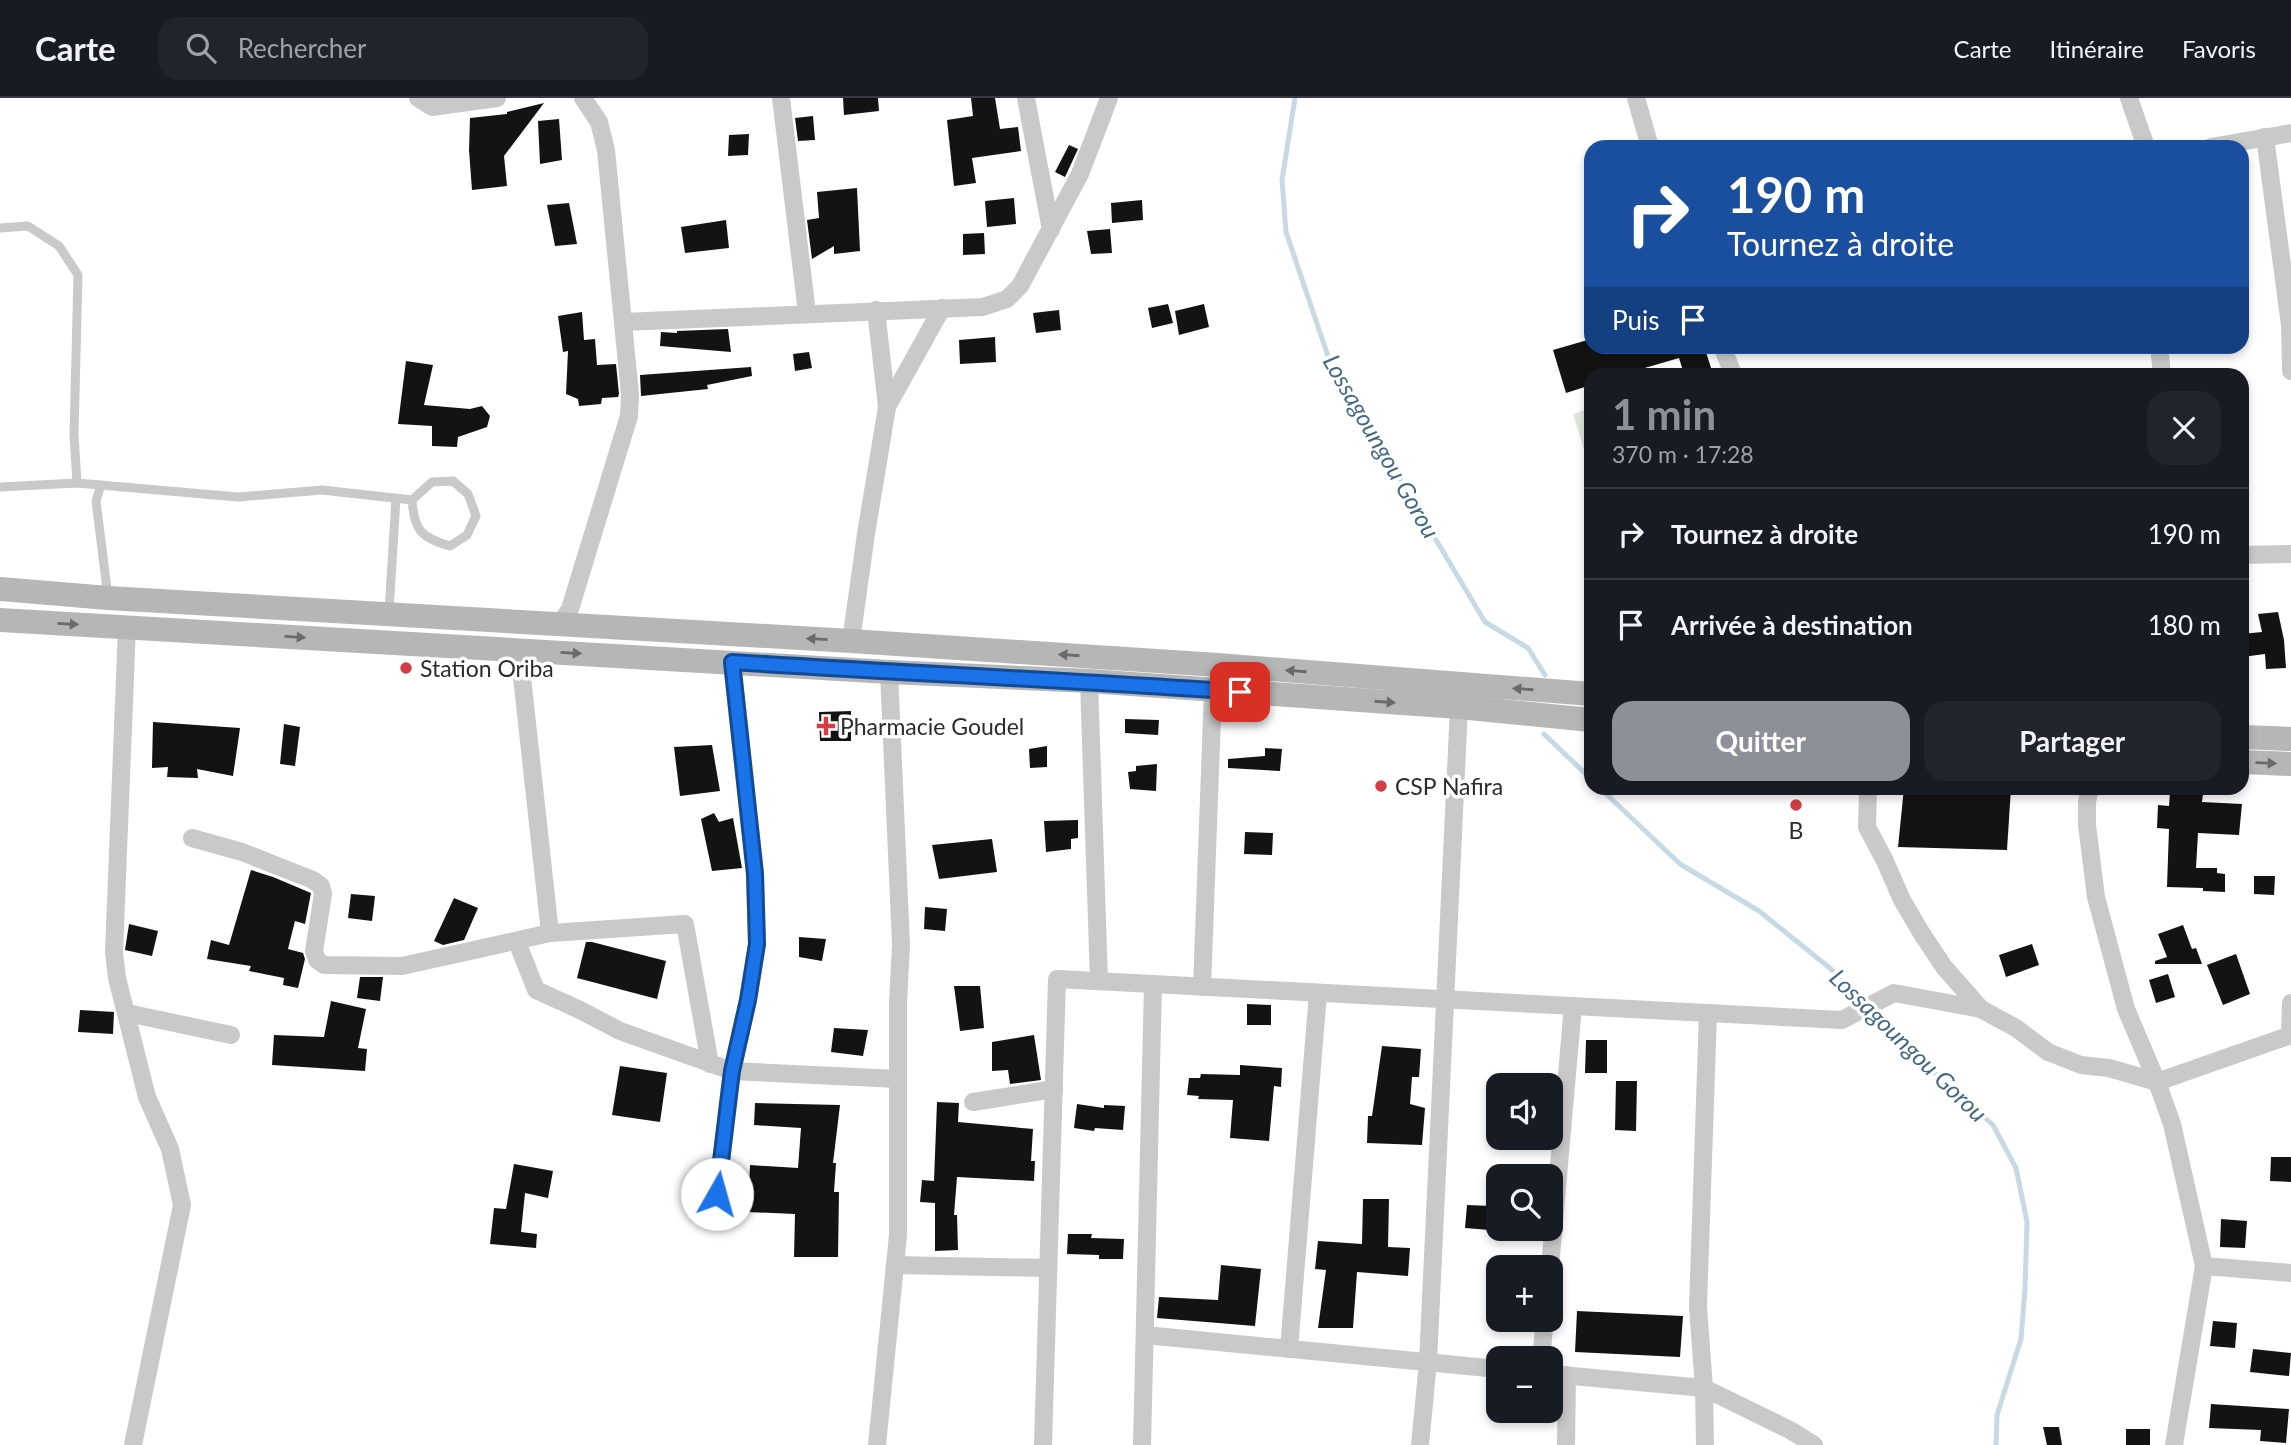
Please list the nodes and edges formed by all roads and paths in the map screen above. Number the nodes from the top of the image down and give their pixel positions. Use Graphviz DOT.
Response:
graph roads {
  1 [pos="418,98"];
  2 [pos="497,98"];
  3 [pos="583,98"];
  4 [pos="781,98"];
  5 [pos="1026,98"];
  6 [pos="1110,98"];
  7 [pos="1636,98"];
  8 [pos="2129,98"];
  9 [pos="2291,133"];
  10 [pos="2265,137"];
  11 [pos="1648,140"];
  12 [pos="2144,140"];
  13 [pos="2249,140"];
  14 [pos="0,228"];
  15 [pos="1051,230"];
  16 [pos="942,308"];
  17 [pos="876,310"];
  18 [pos="807,313"];
  19 [pos="623,322"];
  20 [pos="2291,371"];
  21 [pos="887,407"];
  22 [pos="77,482"];
  23 [pos="101,485"];
  24 [pos="0,487"];
  25 [pos="396,498"];
  26 [pos="412,500"];
  27 [pos="2291,554"];
  28 [pos="2249,555"];
  29 [pos="0,589"];
  30 [pos="108,598"];
  31 [pos="388,614"];
  32 [pos="0,620"];
  33 [pos="560,624"];
  34 [pos="127,627"];
  35 [pos="851,641"];
  36 [pos="519,650"];
  37 [pos="732,662"];
  38 [pos="889,672"];
  39 [pos="1089,681"];
  40 [pos="1213,690"];
  41 [pos="1584,693"];
  42 [pos="1459,707"];
  43 [pos="1584,719"];
  44 [pos="2249,737"];
  45 [pos="2291,739"];
  46 [pos="2249,762"];
  47 [pos="2291,764"];
  48 [pos="1868,795"];
  49 [pos="2088,795"];
  50 [pos="192,838"];
  51 [pos="550,933"];
  52 [pos="517,942"];
  53 [pos="1099,981"];
  54 [pos="1153,984"];
  55 [pos="1202,987"];
  56 [pos="1318,993"];
  57 [pos="1446,999"];
  58 [pos="2291,1003"];
  59 [pos="1573,1006"];
  60 [pos="1981,1009"];
  61 [pos="127,1013"];
  62 [pos="1708,1013"];
  63 [pos="231,1035"];
  64 [pos="2290,1035"];
  65 [pos="710,1065"];
  66 [pos="732,1071"];
  67 [pos="898,1079"];
  68 [pos="2157,1082"];
  69 [pos="1054,1089"];
  70 [pos="973,1101"];
  71 [pos="714,1219"];
  72 [pos="1551,1255"];
  73 [pos="895,1265"];
  74 [pos="2204,1266"];
  75 [pos="1048,1268"];
  76 [pos="2291,1273"];
  77 [pos="1145,1335"];
  78 [pos="1289,1349"];
  79 [pos="1428,1362"];
  80 [pos="1486,1368"];
  81 [pos="1563,1374"];
  82 [pos="1704,1388"];
  83 [pos="1563,1415"];
  84 [pos="133,1445"];
  85 [pos="877,1445"];
  86 [pos="1043,1445"];
  87 [pos="1142,1445"];
  88 [pos="1420,1445"];
  89 [pos="1566,1445"];
  90 [pos="1705,1445"];
  91 [pos="1814,1445"];
  92 [pos="2174,1445"];
  1 -- 2 [label="street"];
  3 -- 19 [label="street"];
  4 -- 18 [label="street"];
  5 -- 15 [label="street"];
  6 -- 15 [label="street"];
  7 -- 11 [label="street"];
  8 -- 12 [label="street"];
  9 -- 10 [label="street"];
  10 -- 13 [label="street"];
  10 -- 20 [label="street"];
  14 -- 22 [label="lane"];
  15 -- 16 [label="street"];
  16 -- 17 [label="street"];
  16 -- 21 [label="street"];
  17 -- 18 [label="street"];
  17 -- 21 [label="street"];
  18 -- 19 [label="street"];
  19 -- 33 [label="street"];
  21 -- 35 [label="street"];
  22 -- 23 [label="lane"];
  22 -- 24 [label="lane"];
  23 -- 25 [label="lane"];
  23 -- 30 [label="lane"];
  25 -- 26 [label="lane"];
  25 -- 31 [label="lane"];
  26 -- 26 [label="lane"];
  27 -- 28 [label="street"];
  29 -- 30 [label="main road"];
  30 -- 31 [label="main road"];
  31 -- 33 [label="main road"];
  32 -- 34 [label="main road, one-way"];
  35 -- 33 [label="main road, one-way"];
  34 -- 36 [label="main road, one-way"];
  34 -- 61 [label="street"];
  41 -- 35 [label="main road, one-way"];
  36 -- 37 [label="main road, one-way"];
  36 -- 51 [label="street"];
  37 -- 38 [label="main road"];
  37 -- 66 [label="street"];
  38 -- 39 [label="main road"];
  38 -- 67 [label="street"];
  39 -- 40 [label="main road"];
  39 -- 53 [label="street"];
  40 -- 42 [label="main road, one-way"];
  40 -- 55 [label="street"];
  42 -- 43 [label="main road"];
  42 -- 57 [label="street"];
  44 -- 45 [label="main road"];
  46 -- 47 [label="main road, one-way"];
  48 -- 60 [label="street"];
  49 -- 68 [label="street"];
  50 -- 52 [label="street"];
  51 -- 52 [label="street"];
  51 -- 65 [label="street"];
  52 -- 65 [label="street"];
  53 -- 54 [label="street"];
  53 -- 69 [label="street"];
  54 -- 55 [label="street"];
  54 -- 77 [label="street"];
  55 -- 56 [label="street"];
  56 -- 57 [label="street"];
  56 -- 78 [label="street"];
  57 -- 59 [label="street"];
  57 -- 79 [label="street"];
  58 -- 64 [label="street"];
  59 -- 62 [label="street"];
  59 -- 72 [label="street"];
  60 -- 62 [label="street"];
  60 -- 68 [label="street"];
  61 -- 63 [label="street"];
  61 -- 84 [label="street"];
  62 -- 82 [label="street"];
  64 -- 68 [label="street"];
  65 -- 66 [label="street"];
  66 -- 67 [label="street"];
  66 -- 71 [label="street"];
  67 -- 73 [label="street"];
  68 -- 74 [label="street"];
  69 -- 70 [label="street"];
  69 -- 75 [label="street"];
  73 -- 75 [label="street"];
  73 -- 85 [label="street"];
  74 -- 76 [label="street"];
  74 -- 92 [label="street"];
  75 -- 86 [label="street"];
  77 -- 78 [label="street"];
  77 -- 87 [label="street"];
  78 -- 79 [label="street"];
  79 -- 80 [label="street"];
  79 -- 88 [label="street"];
  81 -- 82 [label="street"];
  82 -- 90 [label="street"];
  82 -- 91 [label="street"];
  83 -- 89 [label="street"];
}
